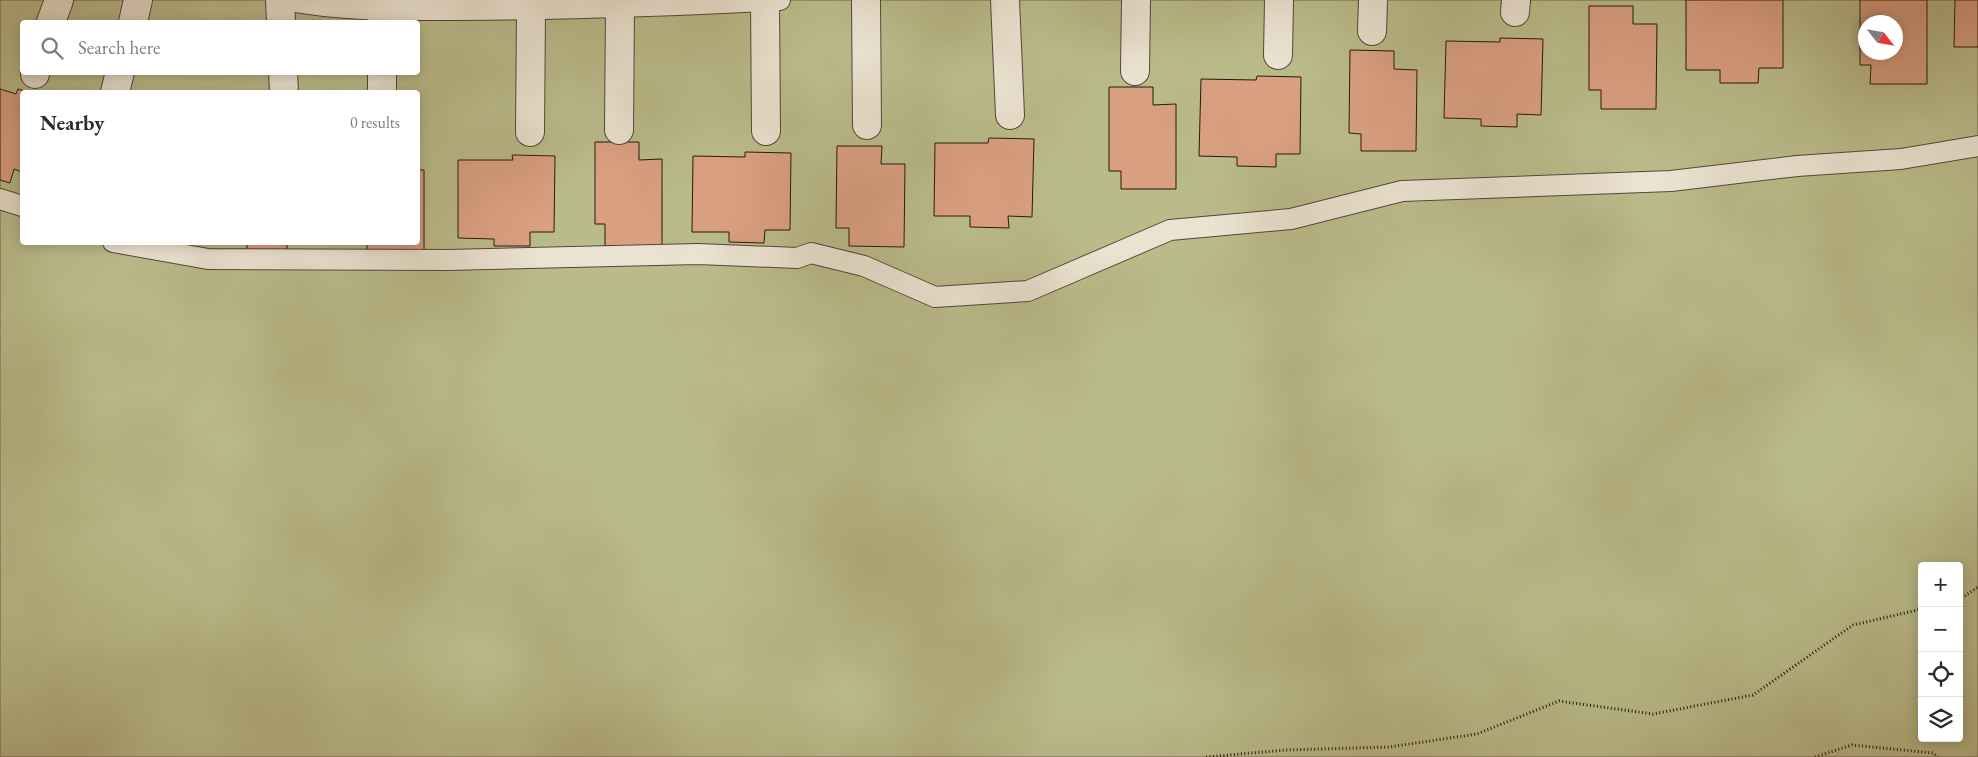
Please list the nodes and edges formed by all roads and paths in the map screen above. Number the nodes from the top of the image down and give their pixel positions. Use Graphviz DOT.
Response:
graph roads {
  1 [pos="59,0"];
  2 [pos="138,0"];
  3 [pos="282,0"];
  4 [pos="772,0"];
  5 [pos="866,0"];
  6 [pos="1005,0"];
  7 [pos="1136,0"];
  8 [pos="1279,0"];
  9 [pos="1373,0"];
  10 [pos="620,7"];
  11 [pos="531,10"];
  12 [pos="382,17"];
  13 [pos="53,20"];
  14 [pos="133,20"];
  15 [pos="281,20"];
  16 [pos="1372,31"];
  17 [pos="1278,55"];
  18 [pos="1136,71"];
  19 [pos="119,75"];
  20 [pos="283,75"];
  21 [pos="382,75"];
  22 [pos="116,90"];
  23 [pos="284,90"];
  24 [pos="382,90"];
  25 [pos="1010,114"];
  26 [pos="867,125"];
  27 [pos="619,130"];
  28 [pos="766,131"];
  29 [pos="530,132"];
  30 [pos="1978,146"];
  31 [pos="0,199"];
  32 [pos="20,205"];
  33 [pos="129,245"];
  34 [pos="1978,587"];
  35 [pos="1963,597"];
  36 [pos="1918,611"];
  37 [pos="1206,757"];
  38 [pos="1816,757"];
  39 [pos="1938,757"];
  1 -- 13 [label="street"];
  2 -- 14 [label="street"];
  3 -- 12 [label="lane"];
  3 -- 15 [label="street"];
  4 -- 10 [label="lane"];
  4 -- 28 [label="street"];
  5 -- 26 [label="street"];
  6 -- 25 [label="street"];
  7 -- 18 [label="street"];
  8 -- 17 [label="street"];
  9 -- 16 [label="street"];
  10 -- 11 [label="lane"];
  10 -- 27 [label="street"];
  11 -- 12 [label="lane"];
  11 -- 29 [label="street"];
  19 -- 22 [label="street"];
  20 -- 23 [label="street"];
  21 -- 24 [label="street"];
  30 -- 33 [label="lane"];
  31 -- 32 [label="lane"];
  34 -- 35 [label="path"];
  36 -- 37 [label="path"];
  38 -- 39 [label="path"];
}
